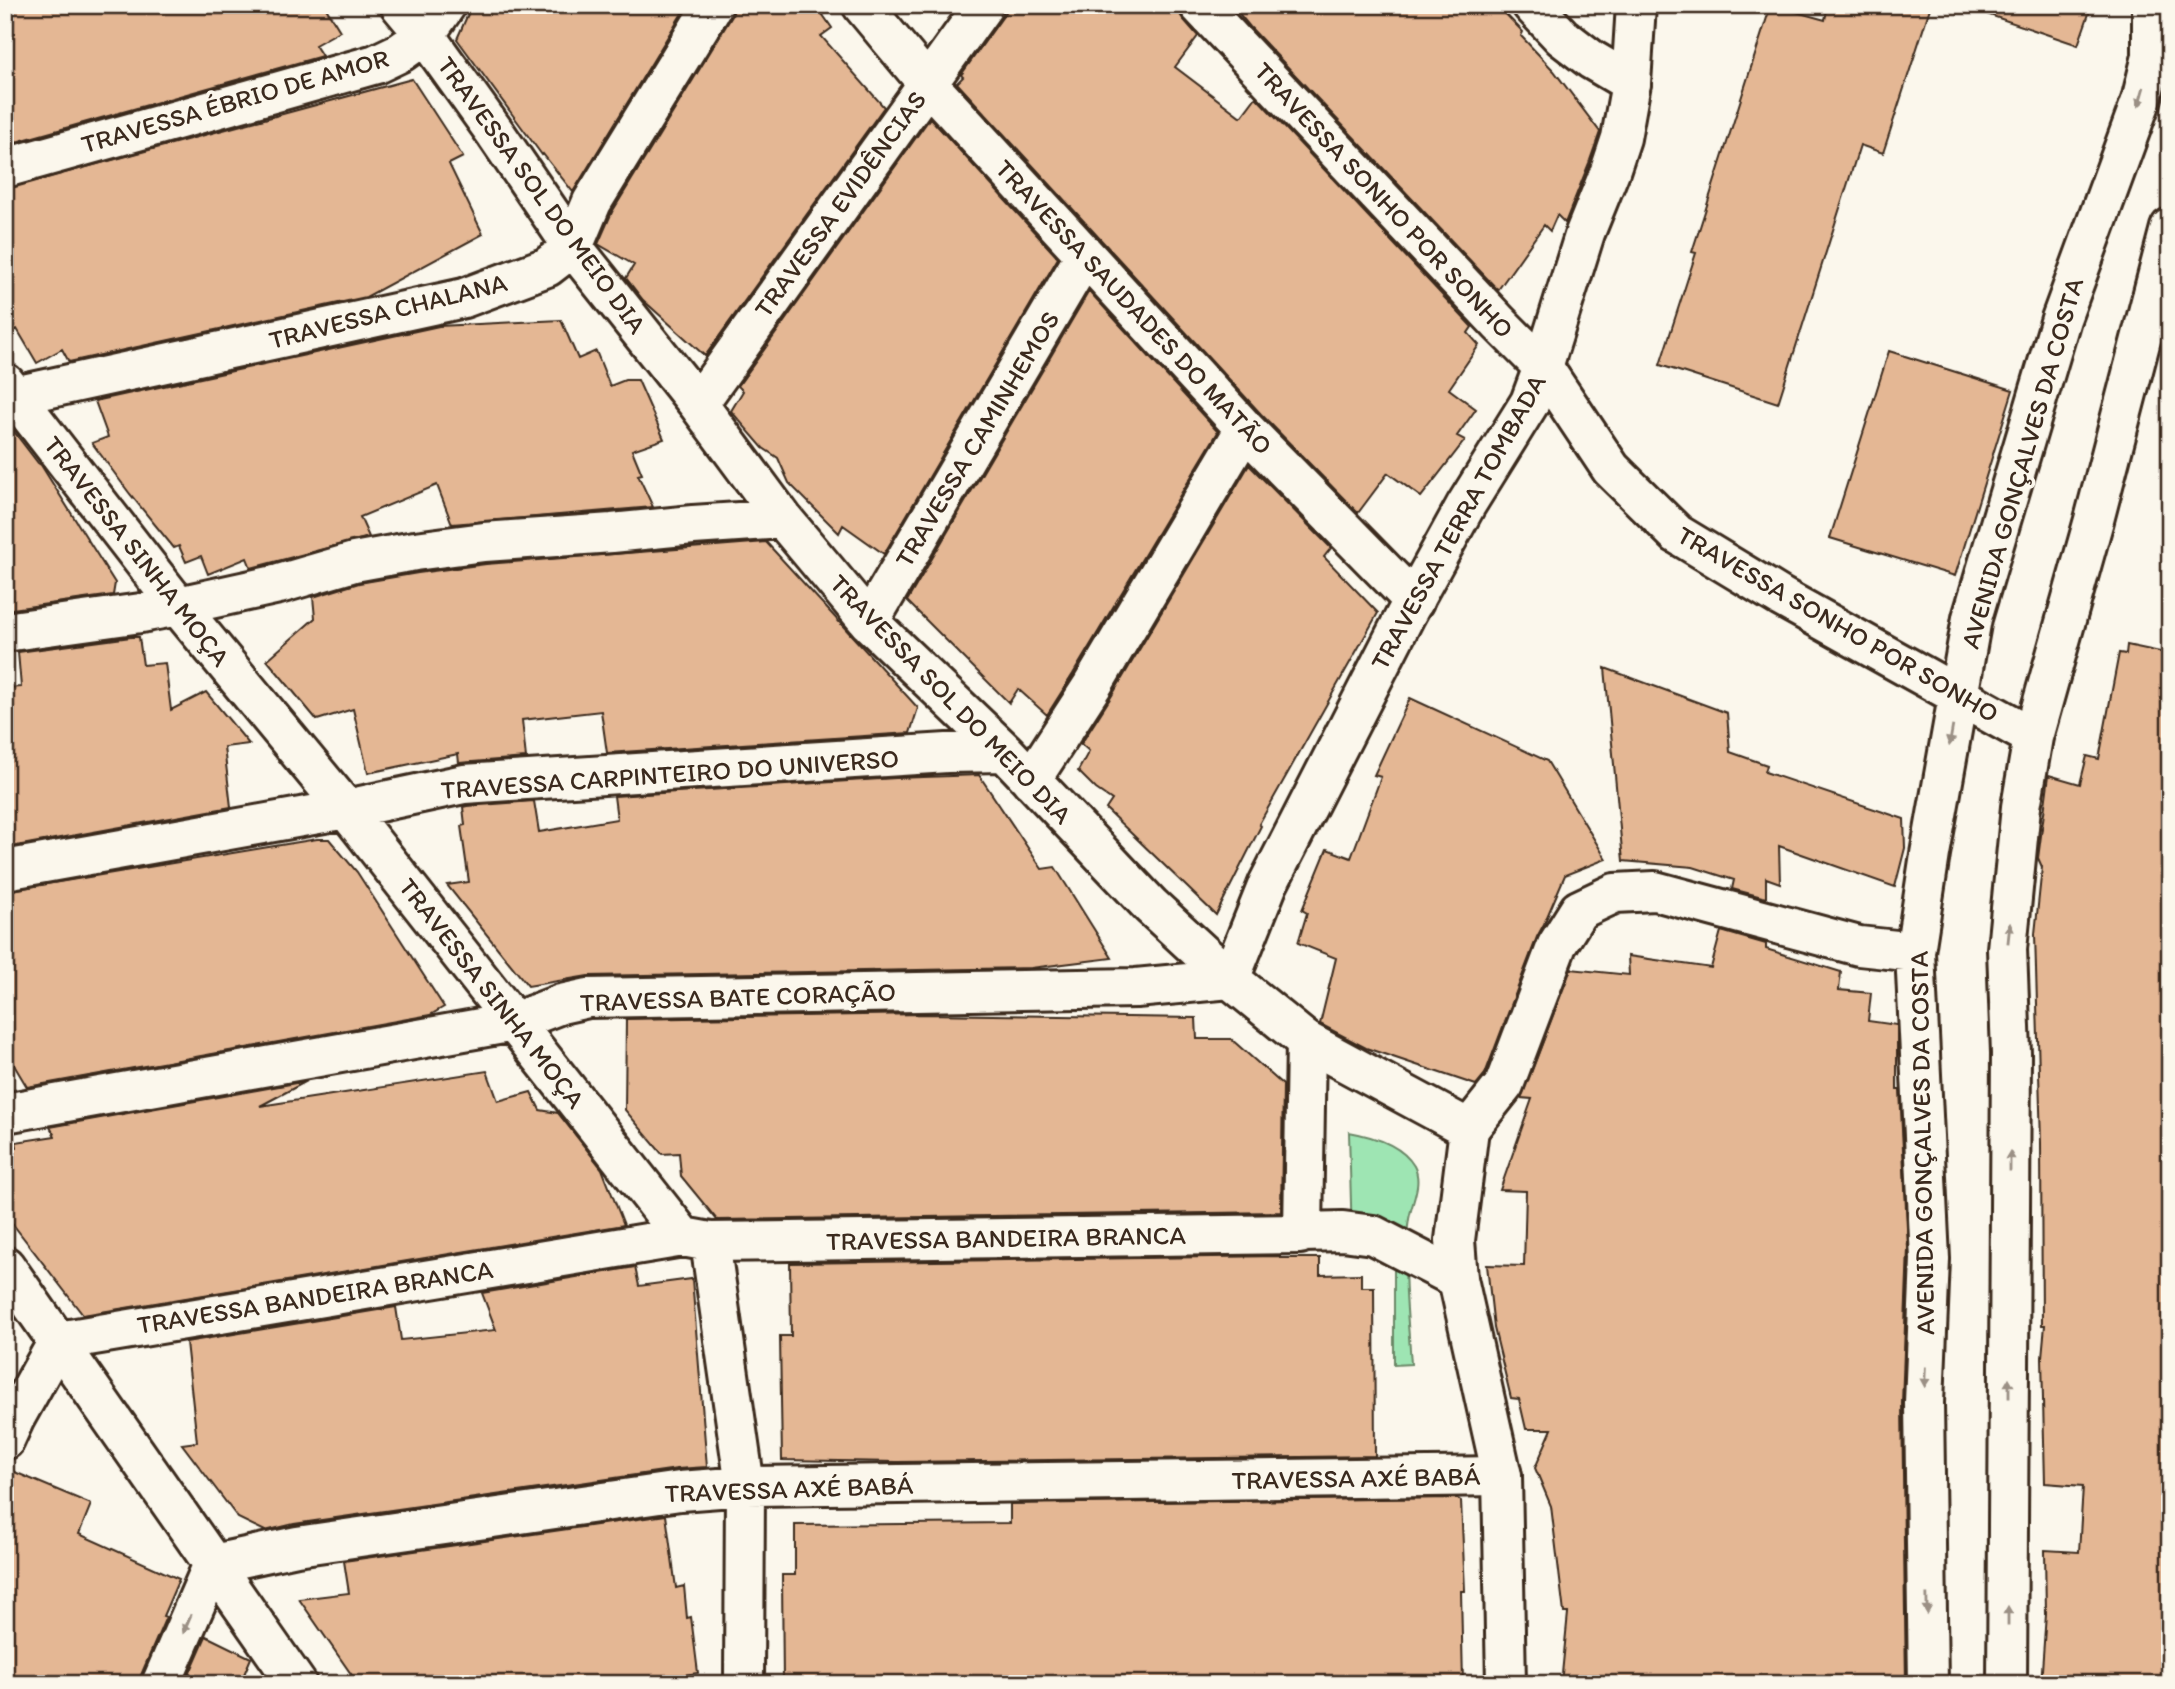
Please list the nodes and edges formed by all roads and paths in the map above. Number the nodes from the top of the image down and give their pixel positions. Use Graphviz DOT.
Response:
graph roads {
  1 [pos="400,5"];
  2 [pos="713,5"];
  3 [pos="862,5"];
  4 [pos="984,5"];
  5 [pos="1199,5"];
  6 [pos="1532,5"];
  7 [pos="1636,5"];
  8 [pos="2152,5"];
  9 [pos="436,20"];
  10 [pos="927,83"];
  11 [pos="1631,83"];
  12 [pos="5,168"];
  13 [pos="2170,228"];
  14 [pos="573,247"];
  15 [pos="1085,255"];
  16 [pos="1543,367"];
  17 [pos="9,392"];
  18 [pos="698,404"];
  19 [pos="1245,429"];
  20 [pos="783,519"];
  21 [pos="1414,601"];
  22 [pos="178,606"];
  23 [pos="869,622"];
  24 [pos="5,632"];
  25 [pos="1958,696"];
  26 [pos="2033,737"];
  27 [pos="1005,752"];
  28 [pos="1031,780"];
  29 [pos="346,809"];
  30 [pos="5,870"];
  31 [pos="1915,952"];
  32 [pos="1230,979"];
  33 [pos="514,1022"];
  34 [pos="1306,1041"];
  35 [pos="5,1113"];
  36 [pos="1469,1129"];
  37 [pos="1303,1232"];
  38 [pos="696,1240"];
  39 [pos="5,1266"];
  40 [pos="1458,1279"];
  41 [pos="58,1341"];
  42 [pos="5,1440"];
  43 [pos="1502,1476"];
  44 [pos="745,1486"];
  45 [pos="213,1564"];
  46 [pos="161,1684"];
  47 [pos="297,1684"];
  48 [pos="744,1684"];
  49 [pos="1506,1684"];
  50 [pos="1928,1684"];
  51 [pos="2007,1684"];
  1 -- 9 [label="street, TRAVESSA SOL DO MEIO DIA"];
  2 -- 14 [label="street"];
  3 -- 10 [label="street, TRAVESSA SAUDADES DO MATÃO"];
  4 -- 10 [label="street, TRAVESSA EVIDÊNCIAS"];
  5 -- 16 [label="street, TRAVESSA SONHO POR SONHO"];
  6 -- 11 [label="street"];
  7 -- 11 [label="street, TRAVESSA TERRA TOMBADA"];
  8 -- 25 [label="street, AVENIDA GONÇALVES DA COSTA, one-way"];
  9 -- 12 [label="street, TRAVESSA ÉBRIO DE AMOR"];
  9 -- 14 [label="street, TRAVESSA SOL DO MEIO DIA"];
  10 -- 15 [label="street, TRAVESSA SAUDADES DO MATÃO"];
  10 -- 18 [label="street, TRAVESSA EVIDÊNCIAS"];
  11 -- 16 [label="street, TRAVESSA TERRA TOMBADA"];
  13 -- 26 [label="street"];
  14 -- 17 [label="street, TRAVESSA CHALANA"];
  14 -- 18 [label="street, TRAVESSA SOL DO MEIO DIA"];
  15 -- 19 [label="street, TRAVESSA SAUDADES DO MATÃO"];
  15 -- 23 [label="street, TRAVESSA CAMINHEMOS"];
  16 -- 21 [label="street, TRAVESSA TERRA TOMBADA"];
  16 -- 25 [label="street, TRAVESSA SONHO POR SONHO"];
  17 -- 22 [label="street, TRAVESSA SINHA MOÇA"];
  18 -- 20 [label="street, TRAVESSA SOL DO MEIO DIA"];
  19 -- 21 [label="street, TRAVESSA SAUDADES DO MATÃO"];
  19 -- 28 [label="street"];
  20 -- 22 [label="street"];
  20 -- 23 [label="street, TRAVESSA SOL DO MEIO DIA"];
  21 -- 32 [label="street, TRAVESSA TERRA TOMBADA"];
  22 -- 24 [label="street"];
  22 -- 29 [label="street, TRAVESSA SINHA MOÇA"];
  23 -- 27 [label="street, TRAVESSA SOL DO MEIO DIA"];
  25 -- 26 [label="street, TRAVESSA SONHO POR SONHO"];
  25 -- 31 [label="street, AVENIDA GONÇALVES DA COSTA, one-way"];
  51 -- 26 [label="street, one-way"];
  27 -- 28 [label="street, TRAVESSA SOL DO MEIO DIA"];
  27 -- 29 [label="street, TRAVESSA CARPINTEIRO DO UNIVERSO"];
  28 -- 32 [label="street, TRAVESSA SOL DO MEIO DIA"];
  29 -- 30 [label="street, TRAVESSA CARPINTEIRO DO UNIVERSO"];
  29 -- 33 [label="street, TRAVESSA SINHA MOÇA"];
  31 -- 36 [label="street"];
  31 -- 50 [label="street, AVENIDA GONÇALVES DA COSTA, one-way"];
  32 -- 33 [label="street, TRAVESSA BATE CORAÇÃO"];
  32 -- 34 [label="street, TRAVESSA SOL DO MEIO DIA"];
  33 -- 35 [label="street, TRAVESSA BATE CORAÇÃO"];
  33 -- 38 [label="street, TRAVESSA SINHA MOÇA"];
  34 -- 36 [label="street, TRAVESSA SOL DO MEIO DIA"];
  34 -- 37 [label="street"];
  36 -- 40 [label="street"];
  37 -- 38 [label="street, TRAVESSA BANDEIRA BRANCA"];
  37 -- 40 [label="street, TRAVESSA BANDEIRA BRANCA"];
  38 -- 41 [label="street, TRAVESSA BANDEIRA BRANCA"];
  38 -- 44 [label="street"];
  39 -- 41 [label="street"];
  40 -- 43 [label="street"];
  41 -- 42 [label="street"];
  41 -- 45 [label="street"];
  43 -- 44 [label="street, TRAVESSA AXÉ BABÁ"];
  43 -- 49 [label="street"];
  44 -- 45 [label="street, TRAVESSA AXÉ BABÁ"];
  44 -- 48 [label="street"];
  45 -- 46 [label="street, one-way"];
  45 -- 47 [label="street"];
}
